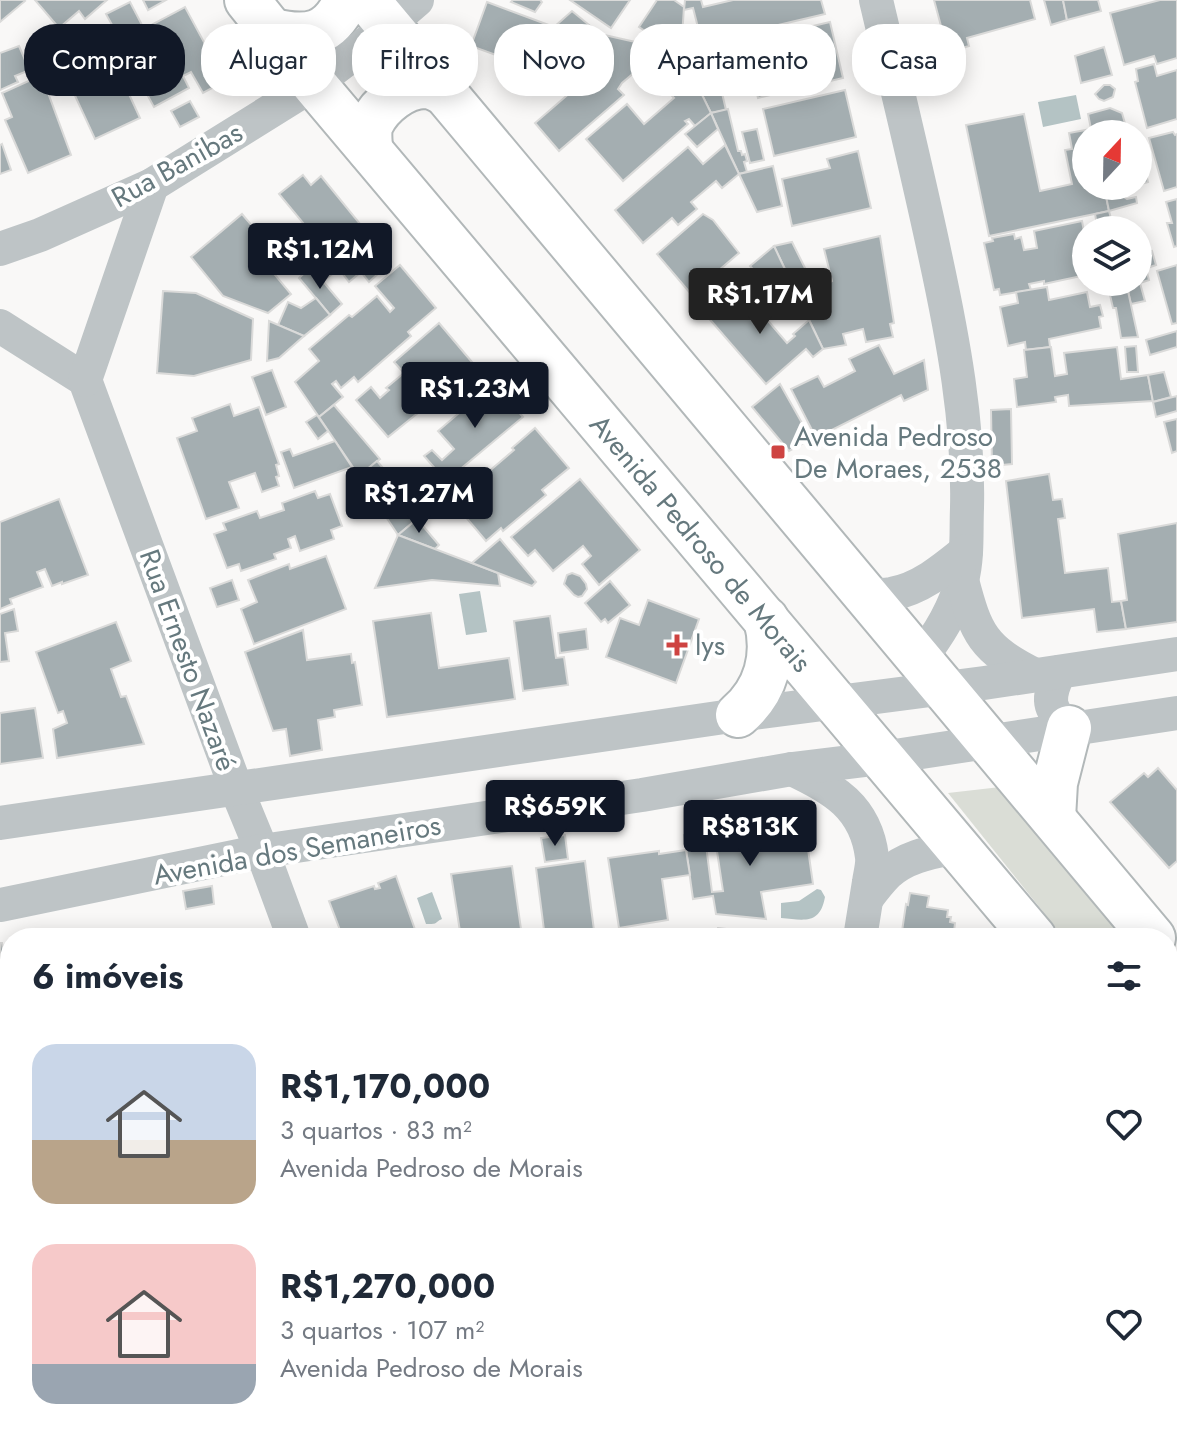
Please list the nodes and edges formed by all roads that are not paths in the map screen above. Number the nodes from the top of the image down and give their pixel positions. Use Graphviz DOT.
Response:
graph roads {
  1 [pos="346,0"];
  2 [pos="876,0"];
  3 [pos="391,8"];
  4 [pos="260,15"];
  5 [pos="336,62"];
  6 [pos="295,96"];
  7 [pos="324,96"];
  8 [pos="397,96"];
  9 [pos="448,96"];
  10 [pos="370,150"];
  11 [pos="152,185"];
  12 [pos="0,249"];
  13 [pos="0,326"];
  14 [pos="85,380"];
  15 [pos="964,566"];
  16 [pos="864,595"];
  17 [pos="766,619"];
  18 [pos="1177,654"];
  19 [pos="931,674"];
  20 [pos="1047,674"];
  21 [pos="836,702"];
  22 [pos="1177,713"];
  23 [pos="738,715"];
  24 [pos="1069,728"];
  25 [pos="988,741"];
  26 [pos="882,758"];
  27 [pos="792,769"];
  28 [pos="236,788"];
  29 [pos="1053,818"];
  30 [pos="0,823"];
  31 [pos="957,847"];
  32 [pos="262,851"];
  33 [pos="867,898"];
  34 [pos="0,905"];
  35 [pos="290,928"];
  36 [pos="862,928"];
  37 [pos="1026,928"];
  38 [pos="1145,928"];
  1 -- 4 [label="highway"];
  2 -- 15 [label="street"];
  3 -- 5 [label="street, Rua Banibas"];
  6 -- 11 [label="street, Rua Banibas"];
  7 -- 10 [label="highway, Avenida Pedroso de Morais"];
  8 -- 10 [label="highway"];
  9 -- 16 [label="highway"];
  10 -- 17 [label="highway, Avenida Pedroso de Morais"];
  11 -- 12 [label="street, Rua Banibas"];
  11 -- 14 [label="street"];
  13 -- 14 [label="street"];
  14 -- 28 [label="street, Rua Ernesto Nazaré"];
  15 -- 16 [label="street"];
  15 -- 19 [label="street"];
  15 -- 20 [label="street"];
  16 -- 19 [label="highway"];
  17 -- 21 [label="highway, Avenida Pedroso de Morais"];
  17 -- 23 [label="highway"];
  18 -- 20 [label="street"];
  19 -- 20 [label="street"];
  19 -- 21 [label="street"];
  19 -- 25 [label="highway"];
  20 -- 24 [label="street"];
  21 -- 23 [label="street"];
  21 -- 26 [label="highway, Avenida Pedroso de Morais"];
  22 -- 24 [label="street, Avenida dos Semaneiros"];
  23 -- 28 [label="street"];
  24 -- 25 [label="street, Avenida dos Semaneiros"];
  24 -- 29 [label="highway"];
  25 -- 26 [label="street, Avenida dos Semaneiros"];
  25 -- 29 [label="highway"];
  26 -- 27 [label="street, Avenida dos Semaneiros"];
  26 -- 31 [label="highway, Avenida Pedroso de Morais"];
  27 -- 32 [label="street, Avenida dos Semaneiros"];
  27 -- 33 [label="street"];
  28 -- 30 [label="street"];
  28 -- 32 [label="street, Rua Ernesto Nazaré"];
  29 -- 38 [label="highway"];
  31 -- 33 [label="street"];
  31 -- 37 [label="highway, Avenida Pedroso de Morais"];
  32 -- 34 [label="street, Avenida dos Semaneiros"];
  32 -- 35 [label="street, Rua Ernesto Nazaré"];
  33 -- 36 [label="street"];
}
